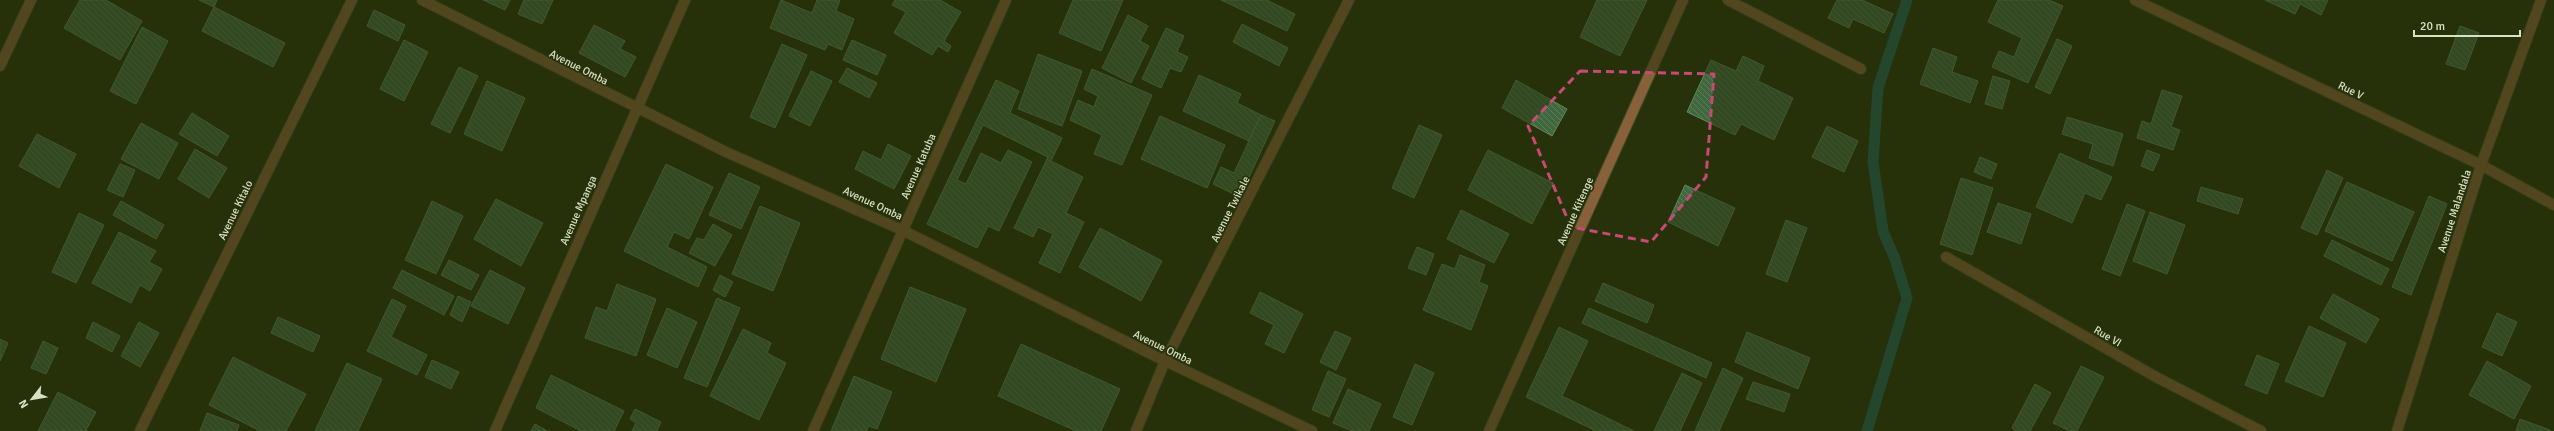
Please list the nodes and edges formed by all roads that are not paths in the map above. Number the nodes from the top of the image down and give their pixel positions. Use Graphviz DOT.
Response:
graph roads {
  1 [pos="32,0"];
  2 [pos="352,0"];
  3 [pos="422,0"];
  4 [pos="685,0"];
  5 [pos="1006,0"];
  6 [pos="1350,0"];
  7 [pos="1682,0"];
  8 [pos="1728,0"];
  9 [pos="2135,0"];
  10 [pos="2541,0"];
  11 [pos="0,66"];
  12 [pos="1860,69"];
  13 [pos="636,108"];
  14 [pos="2481,165"];
  15 [pos="2554,205"];
  16 [pos="902,230"];
  17 [pos="1946,257"];
  18 [pos="1165,361"];
  19 [pos="140,431"];
  20 [pos="495,431"];
  21 [pos="813,431"];
  22 [pos="1136,431"];
  23 [pos="1312,431"];
  24 [pos="1490,431"];
  25 [pos="2261,431"];
  26 [pos="2397,431"];
  1 -- 11 [label="street"];
  2 -- 19 [label="street, Avenue Kitalo"];
  3 -- 13 [label="street, Avenue Omba"];
  4 -- 13 [label="street, Avenue Mpanga"];
  5 -- 16 [label="street, Avenue Katuba"];
  6 -- 18 [label="street, Avenue Twikale"];
  7 -- 24 [label="street, Avenue Kitenge"];
  8 -- 12 [label="street"];
  9 -- 14 [label="street, Rue V"];
  10 -- 14 [label="street, Avenue Malandala"];
  13 -- 16 [label="street, Avenue Omba"];
  13 -- 20 [label="street, Avenue Mpanga"];
  14 -- 15 [label="street, Rue V"];
  14 -- 26 [label="street, Avenue Malandala"];
  16 -- 18 [label="street, Avenue Omba"];
  16 -- 21 [label="street, Avenue Katuba"];
  17 -- 25 [label="street, Rue VI"];
  18 -- 22 [label="street, Avenue Twikale"];
  18 -- 23 [label="street, Avenue Omba"];
}
